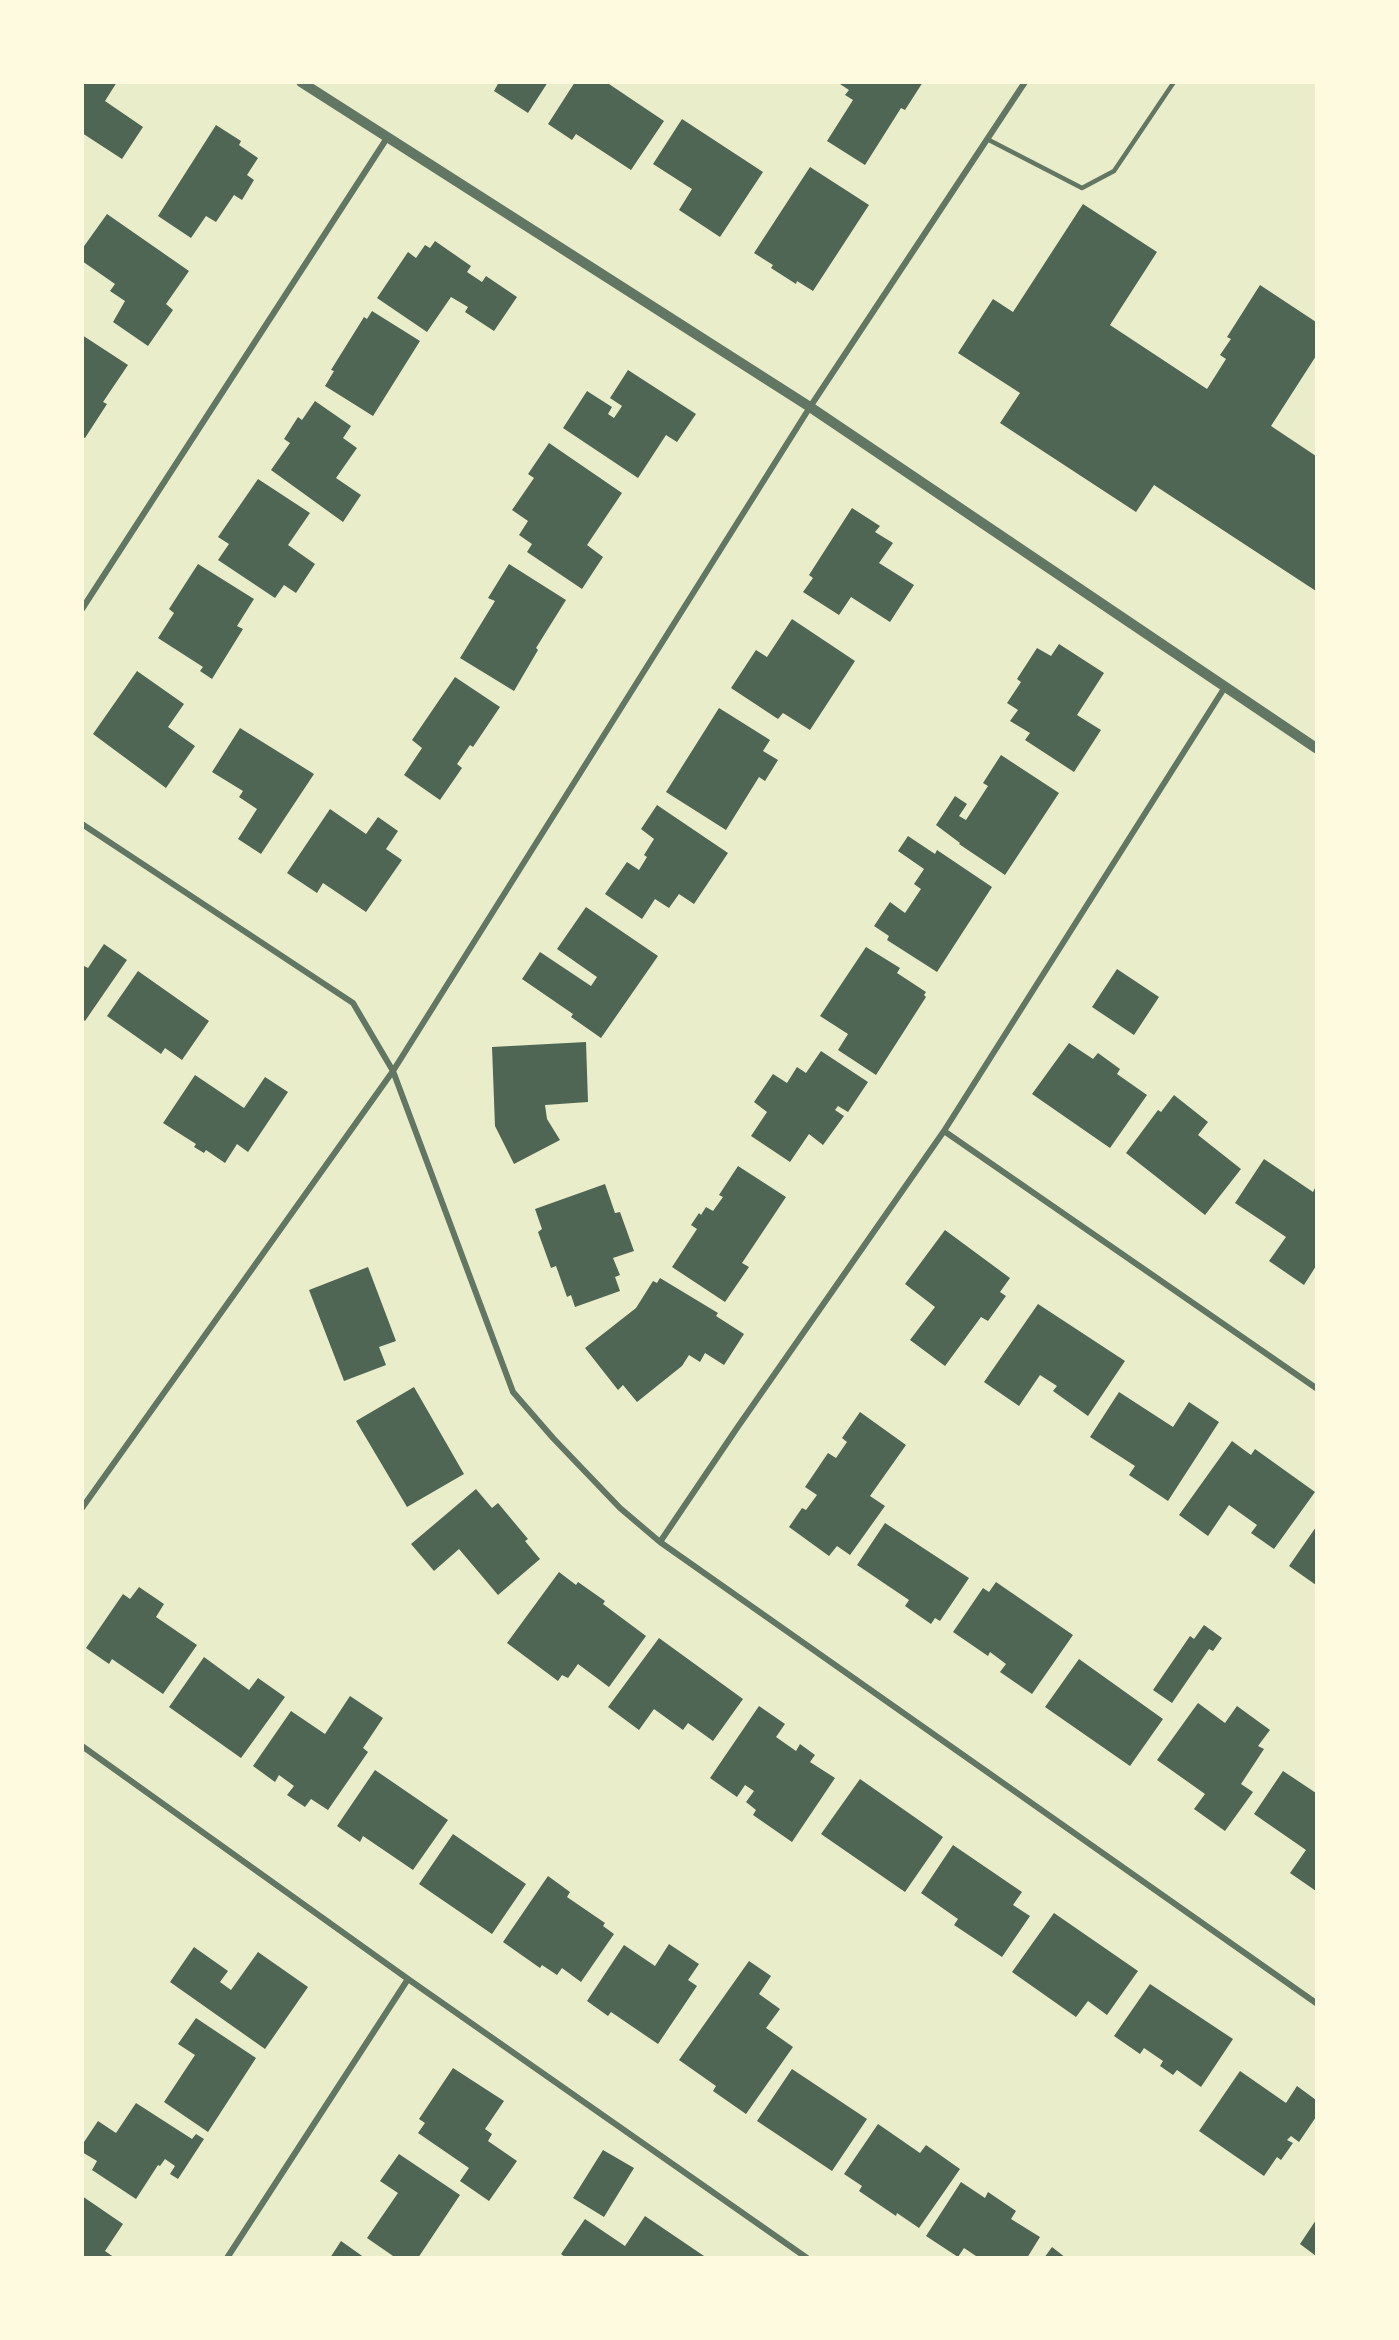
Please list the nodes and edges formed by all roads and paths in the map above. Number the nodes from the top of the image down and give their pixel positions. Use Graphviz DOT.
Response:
graph roads {
  1 [pos="301,82"];
  2 [pos="1025,82"];
  3 [pos="1174,82"];
  4 [pos="387,138"];
  5 [pos="987,139"];
  6 [pos="810,407"];
  7 [pos="82,609"];
  8 [pos="1225,687"];
  9 [pos="1317,748"];
  10 [pos="82,824"];
  11 [pos="393,1071"];
  12 [pos="944,1131"];
  13 [pos="1317,1388"];
  14 [pos="82,1508"];
  15 [pos="660,1542"];
  16 [pos="82,1746"];
  17 [pos="408,1980"];
  18 [pos="1317,2003"];
  19 [pos="227,2258"];
  20 [pos="807,2258"];
  1 -- 4 [label="street"];
  2 -- 5 [label="street"];
  3 -- 5 [label="lane"];
  4 -- 6 [label="street"];
  4 -- 7 [label="street"];
  5 -- 6 [label="street"];
  6 -- 8 [label="street"];
  6 -- 11 [label="street"];
  8 -- 9 [label="street"];
  8 -- 12 [label="street"];
  10 -- 11 [label="street"];
  11 -- 14 [label="street"];
  11 -- 15 [label="street"];
  12 -- 13 [label="street"];
  12 -- 15 [label="street"];
  15 -- 18 [label="street"];
  16 -- 17 [label="street"];
  17 -- 19 [label="street"];
  17 -- 20 [label="street"];
}
